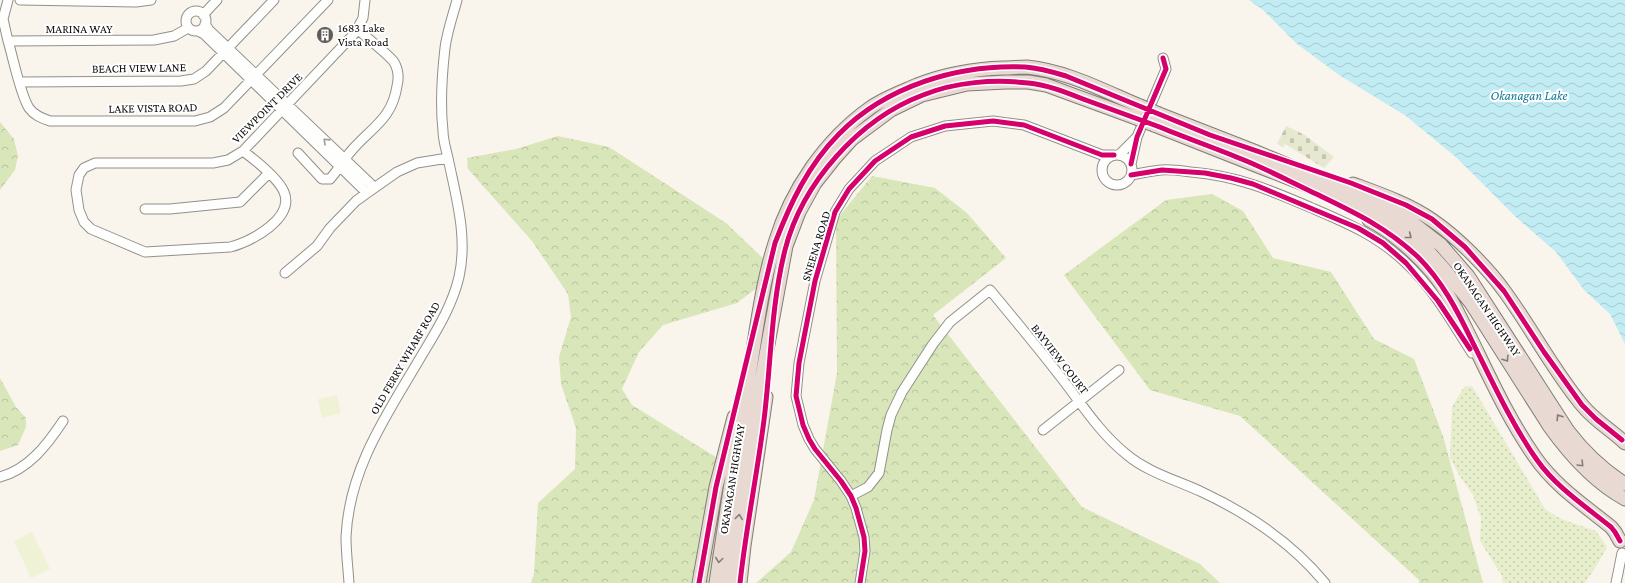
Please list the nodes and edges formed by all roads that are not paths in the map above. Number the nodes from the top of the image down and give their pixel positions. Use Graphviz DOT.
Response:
graph roads {
  1 [pos="8,0"];
  2 [pos="20,0"];
  3 [pos="151,0"];
  4 [pos="217,0"];
  5 [pos="274,0"];
  6 [pos="328,0"];
  7 [pos="365,0"];
  8 [pos="458,0"];
  9 [pos="204,19"];
  10 [pos="188,28"];
  11 [pos="357,29"];
  12 [pos="198,31"];
  13 [pos="8,41"];
  14 [pos="226,50"];
  15 [pos="1163,58"];
  16 [pos="254,77"];
  17 [pos="19,82"];
  18 [pos="285,107"];
  19 [pos="1138,112"];
  20 [pos="1137,137"];
  21 [pos="1078,146"];
  22 [pos="243,151"];
  23 [pos="298,153"];
  24 [pos="1116,155"];
  25 [pos="1251,156"];
  26 [pos="448,158"];
  27 [pos="343,163"];
  28 [pos="1131,164"];
  29 [pos="1102,168"];
  30 [pos="268,173"];
  31 [pos="1131,175"];
  32 [pos="370,190"];
  33 [pos="145,209"];
  34 [pos="285,273"];
  35 [pos="762,300"];
  36 [pos="776,302"];
  37 [pos="1119,370"];
  38 [pos="1498,393"];
  39 [pos="1079,402"];
  40 [pos="63,421"];
  41 [pos="1043,430"];
  42 [pos="1624,441"];
  43 [pos="0,477"];
  44 [pos="1625,484"];
  45 [pos="851,496"];
  46 [pos="1625,498"];
  47 [pos="1623,546"];
  48 [pos="1625,576"];
  49 [pos="349,583"];
  50 [pos="699,583"];
  51 [pos="716,583"];
  52 [pos="729,583"];
  53 [pos="740,583"];
  54 [pos="860,583"];
  55 [pos="1325,583"];
  56 [pos="1617,583"];
  1 -- 13 [label="street"];
  2 -- 3 [label="street"];
  4 -- 9 [label="street"];
  5 -- 14 [label="street, BEACH VIEW LANE"];
  6 -- 16 [label="street, LAKE VISTA ROAD"];
  7 -- 11 [label="street, VIEWPOINT DRIVE"];
  8 -- 26 [label="street, OLD FERRY WHARF ROAD"];
  9 -- 10 [label="street"];
  9 -- 12 [label="street"];
  9 -- 14 [label="street"];
  10 -- 12 [label="street"];
  10 -- 13 [label="street, MARINA WAY"];
  11 -- 18 [label="street, VIEWPOINT DRIVE"];
  11 -- 27 [label="street"];
  12 -- 14 [label="street"];
  13 -- 17 [label="street, LAKE VISTA ROAD"];
  14 -- 16 [label="street"];
  14 -- 17 [label="street, BEACH VIEW LANE"];
  15 -- 20 [label="street"];
  16 -- 17 [label="street, LAKE VISTA ROAD"];
  16 -- 18 [label="street"];
  18 -- 22 [label="street, VIEWPOINT DRIVE"];
  18 -- 27 [label="street"];
  19 -- 25 [label="highway, OKANAGAN HIGHWAY, bridge"];
  19 -- 35 [label="highway, OKANAGAN HIGHWAY"];
  19 -- 36 [label="highway, OKANAGAN HIGHWAY"];
  20 -- 24 [label="street"];
  20 -- 28 [label="street"];
  21 -- 24 [label="street, SNEENA ROAD"];
  21 -- 29 [label="street, SNEENA ROAD"];
  21 -- 45 [label="street, SNEENA ROAD"];
  22 -- 30 [label="street"];
  22 -- 30 [label="street, VIEWPOINT DRIVE"];
  23 -- 27 [label="street"];
  24 -- 28 [label="street"];
  24 -- 29 [label="street"];
  25 -- 38 [label="highway"];
  25 -- 42 [label="highway"];
  44 -- 25 [label="highway, OKANAGAN HIGHWAY, one-way"];
  25 -- 46 [label="highway, OKANAGAN HIGHWAY, one-way"];
  26 -- 32 [label="street"];
  26 -- 49 [label="street, OLD FERRY WHARF ROAD"];
  27 -- 32 [label="street"];
  28 -- 31 [label="street"];
  29 -- 31 [label="street"];
  30 -- 33 [label="street"];
  31 -- 38 [label="street"];
  32 -- 34 [label="street"];
  35 -- 50 [label="highway"];
  35 -- 51 [label="highway, OKANAGAN HIGHWAY, one-way"];
  52 -- 36 [label="highway, OKANAGAN HIGHWAY, one-way"];
  36 -- 53 [label="highway"];
  37 -- 39 [label="street"];
  38 -- 47 [label="highway"];
  39 -- 41 [label="street"];
  39 -- 45 [label="street, BAYVIEW COURT"];
  39 -- 55 [label="street, BAYVIEW COURT"];
  40 -- 43 [label="street"];
  45 -- 54 [label="street, SNEENA ROAD"];
  47 -- 56 [label="street"];
  48 -- 56 [label="street"];
}
